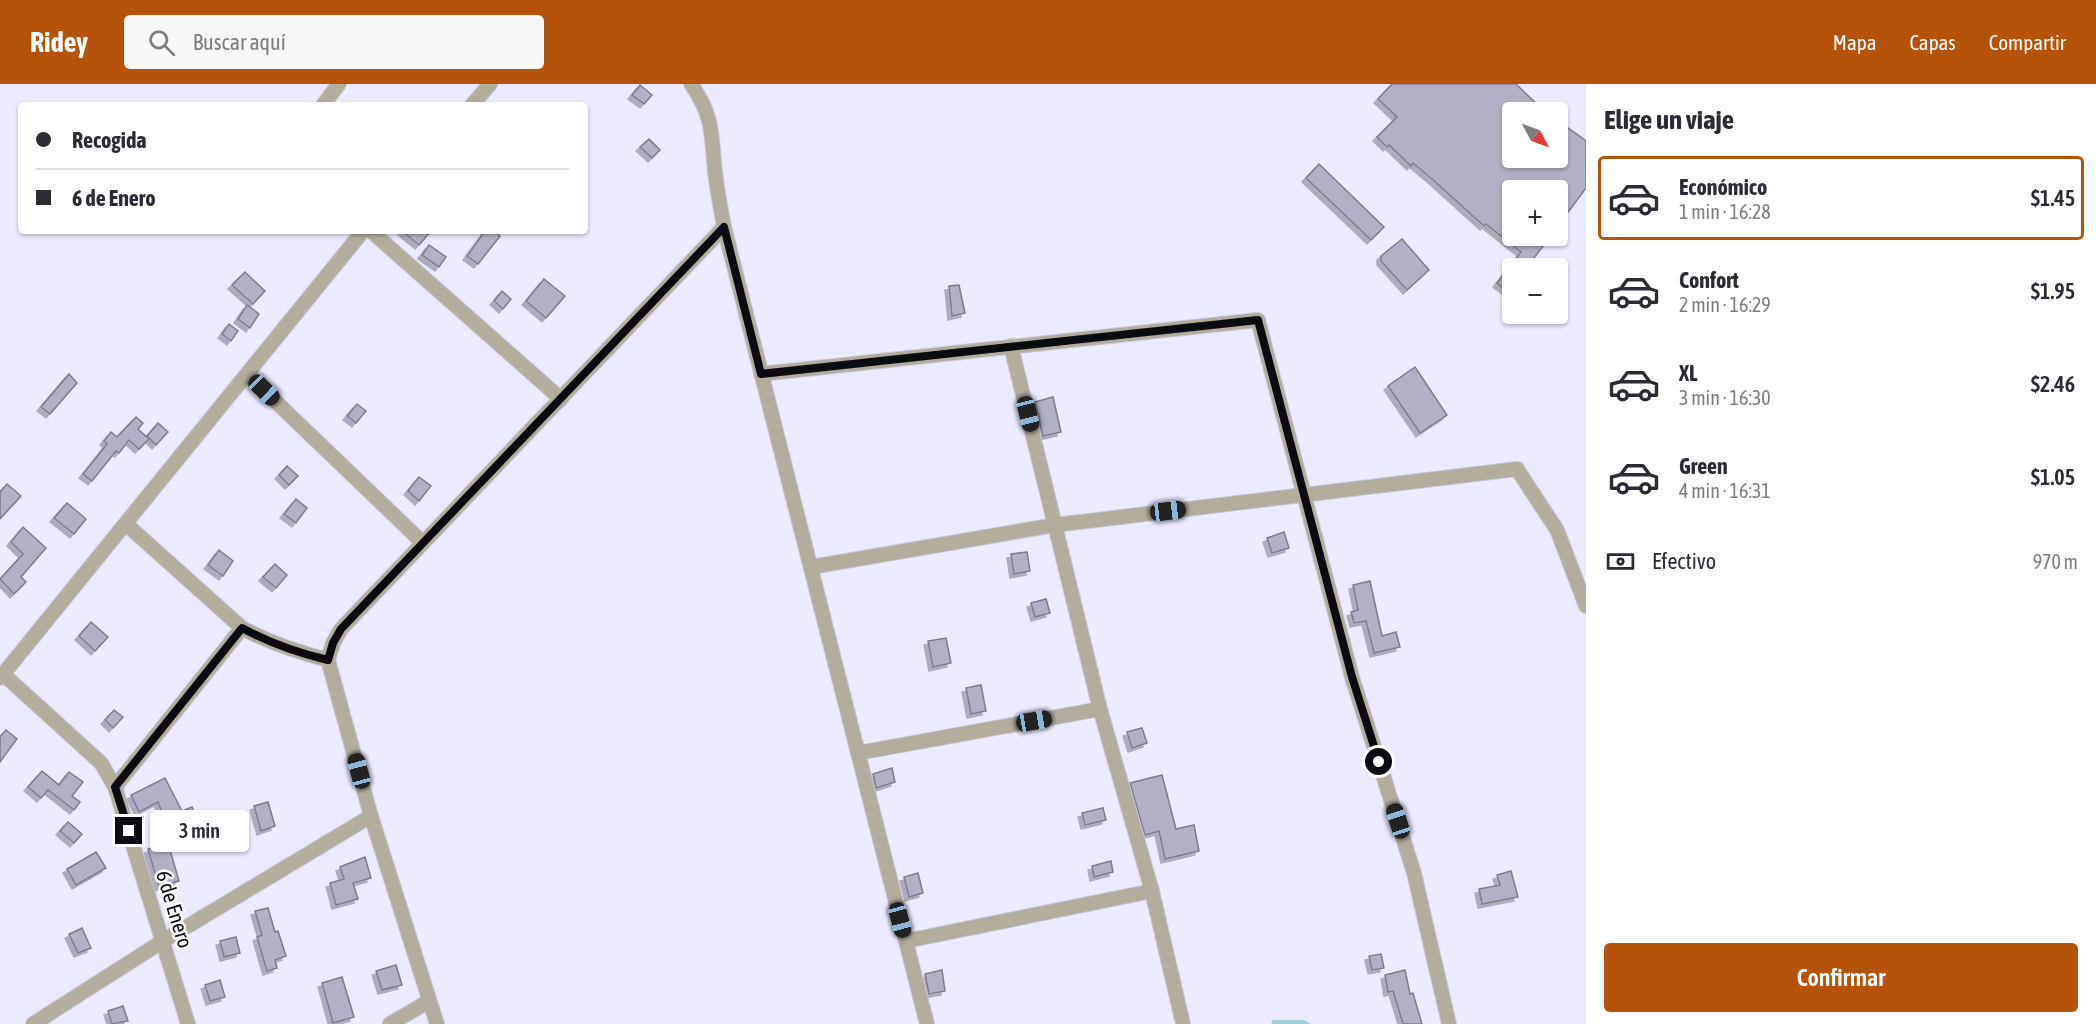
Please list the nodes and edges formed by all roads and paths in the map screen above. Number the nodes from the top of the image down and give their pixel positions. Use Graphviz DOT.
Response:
graph roads {
  1 [pos="339,84"];
  2 [pos="490,84"];
  3 [pos="691,84"];
  4 [pos="324,102"];
  5 [pos="475,102"];
  6 [pos="724,227"];
  7 [pos="361,234"];
  8 [pos="374,234"];
  9 [pos="1011,346"];
  10 [pos="761,374"];
  11 [pos="248,375"];
  12 [pos="561,399"];
  13 [pos="1304,494"];
  14 [pos="126,524"];
  15 [pos="1055,525"];
  16 [pos="423,543"];
  17 [pos="811,567"];
  18 [pos="1586,606"];
  19 [pos="242,628"];
  20 [pos="328,660"];
  21 [pos="1,676"];
  22 [pos="1100,709"];
  23 [pos="858,753"];
  24 [pos="115,787"];
  25 [pos="371,816"];
  26 [pos="1152,891"];
  27 [pos="163,941"];
  28 [pos="906,941"];
  29 [pos="429,1001"];
  30 [pos="33,1024"];
  31 [pos="188,1024"];
  32 [pos="390,1024"];
  33 [pos="437,1024"];
  34 [pos="927,1024"];
  35 [pos="1183,1024"];
  36 [pos="1449,1024"];
  1 -- 4 [label="street"];
  2 -- 5 [label="street"];
  3 -- 6 [label="street"];
  6 -- 10 [label="street"];
  6 -- 12 [label="street"];
  7 -- 11 [label="street"];
  8 -- 12 [label="street"];
  9 -- 10 [label="street"];
  9 -- 13 [label="street"];
  9 -- 15 [label="street"];
  10 -- 17 [label="street"];
  11 -- 14 [label="street"];
  11 -- 16 [label="street"];
  12 -- 16 [label="street"];
  13 -- 15 [label="street"];
  13 -- 18 [label="street"];
  13 -- 36 [label="street"];
  14 -- 19 [label="street"];
  14 -- 21 [label="street"];
  15 -- 17 [label="street"];
  15 -- 22 [label="street"];
  16 -- 20 [label="street"];
  17 -- 23 [label="street"];
  19 -- 20 [label="street"];
  19 -- 24 [label="street"];
  20 -- 25 [label="street"];
  21 -- 24 [label="street, 6 de Enero"];
  22 -- 23 [label="street"];
  22 -- 26 [label="street"];
  23 -- 28 [label="street"];
  24 -- 27 [label="street, 6 de Enero"];
  25 -- 27 [label="street"];
  25 -- 29 [label="street"];
  26 -- 28 [label="street"];
  26 -- 35 [label="street"];
  27 -- 30 [label="street"];
  27 -- 31 [label="street, 6 de Enero"];
  28 -- 34 [label="street"];
  29 -- 32 [label="street"];
  29 -- 33 [label="street"];
}
